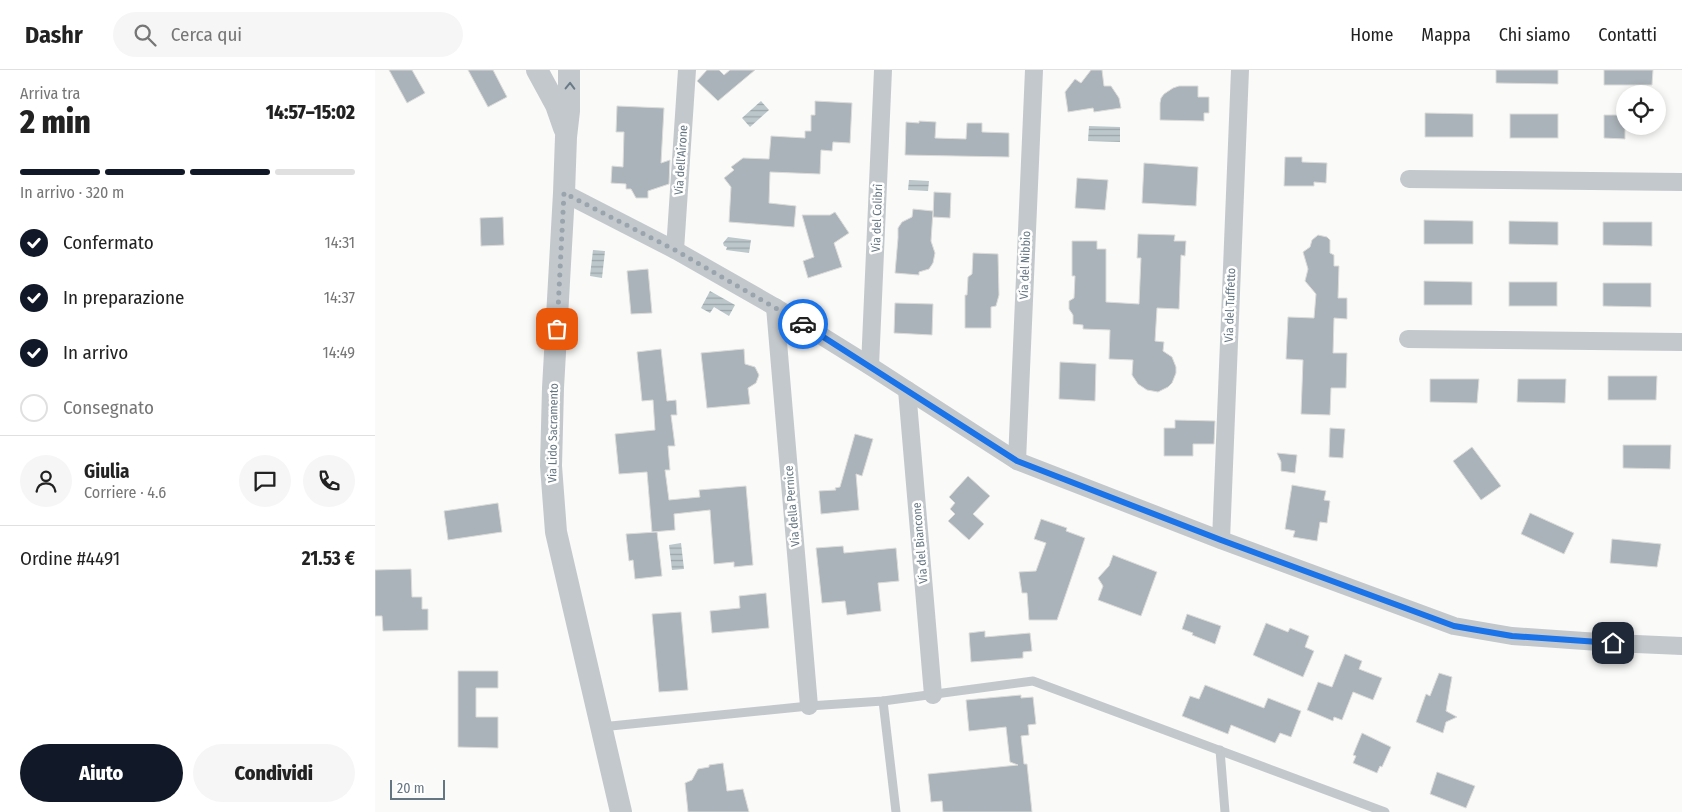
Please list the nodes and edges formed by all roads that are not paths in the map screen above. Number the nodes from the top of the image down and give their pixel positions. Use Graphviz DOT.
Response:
graph roads {
  1 [pos="537,70"];
  2 [pos="569,70"];
  3 [pos="687,70"];
  4 [pos="883,70"];
  5 [pos="1034,70"];
  6 [pos="1240,70"];
  7 [pos="566,136"];
  8 [pos="1409,179"];
  9 [pos="1682,182"];
  10 [pos="564,193"];
  11 [pos="675,250"];
  12 [pos="775,307"];
  13 [pos="1408,339"];
  14 [pos="1682,342"];
  15 [pos="870,366"];
  16 [pos="907,390"];
  17 [pos="1017,461"];
  18 [pos="1221,540"];
  19 [pos="1682,646"];
  20 [pos="933,695"];
  21 [pos="883,701"];
  22 [pos="809,706"];
  23 [pos="600,727"];
  24 [pos="1220,750"];
  25 [pos="621,812"];
  26 [pos="895,812"];
  27 [pos="1225,812"];
  28 [pos="1385,812"];
  1 -- 7 [label="street"];
  7 -- 2 [label="street, Via Lido Sacramento, one-way"];
  3 -- 11 [label="street, Via dell'Airone"];
  4 -- 15 [label="street, Via del Colibrì"];
  5 -- 17 [label="street, Via del Nibbio"];
  6 -- 18 [label="street, Via del Tuffetto"];
  7 -- 10 [label="street, Via Lido Sacramento"];
  8 -- 9 [label="street"];
  10 -- 11 [label="street"];
  10 -- 23 [label="street, Via Lido Sacramento"];
  11 -- 12 [label="street"];
  12 -- 15 [label="street"];
  12 -- 22 [label="street, Via della Pernice"];
  13 -- 14 [label="street"];
  15 -- 16 [label="street"];
  16 -- 17 [label="street"];
  16 -- 20 [label="street, Via del Biancone"];
  17 -- 18 [label="street"];
  18 -- 19 [label="street"];
  20 -- 21 [label="lane"];
  20 -- 24 [label="lane"];
  21 -- 22 [label="lane"];
  21 -- 26 [label="lane"];
  22 -- 23 [label="lane"];
  23 -- 25 [label="street, Via Lido Sacramento"];
  24 -- 27 [label="lane"];
  24 -- 28 [label="lane"];
}
